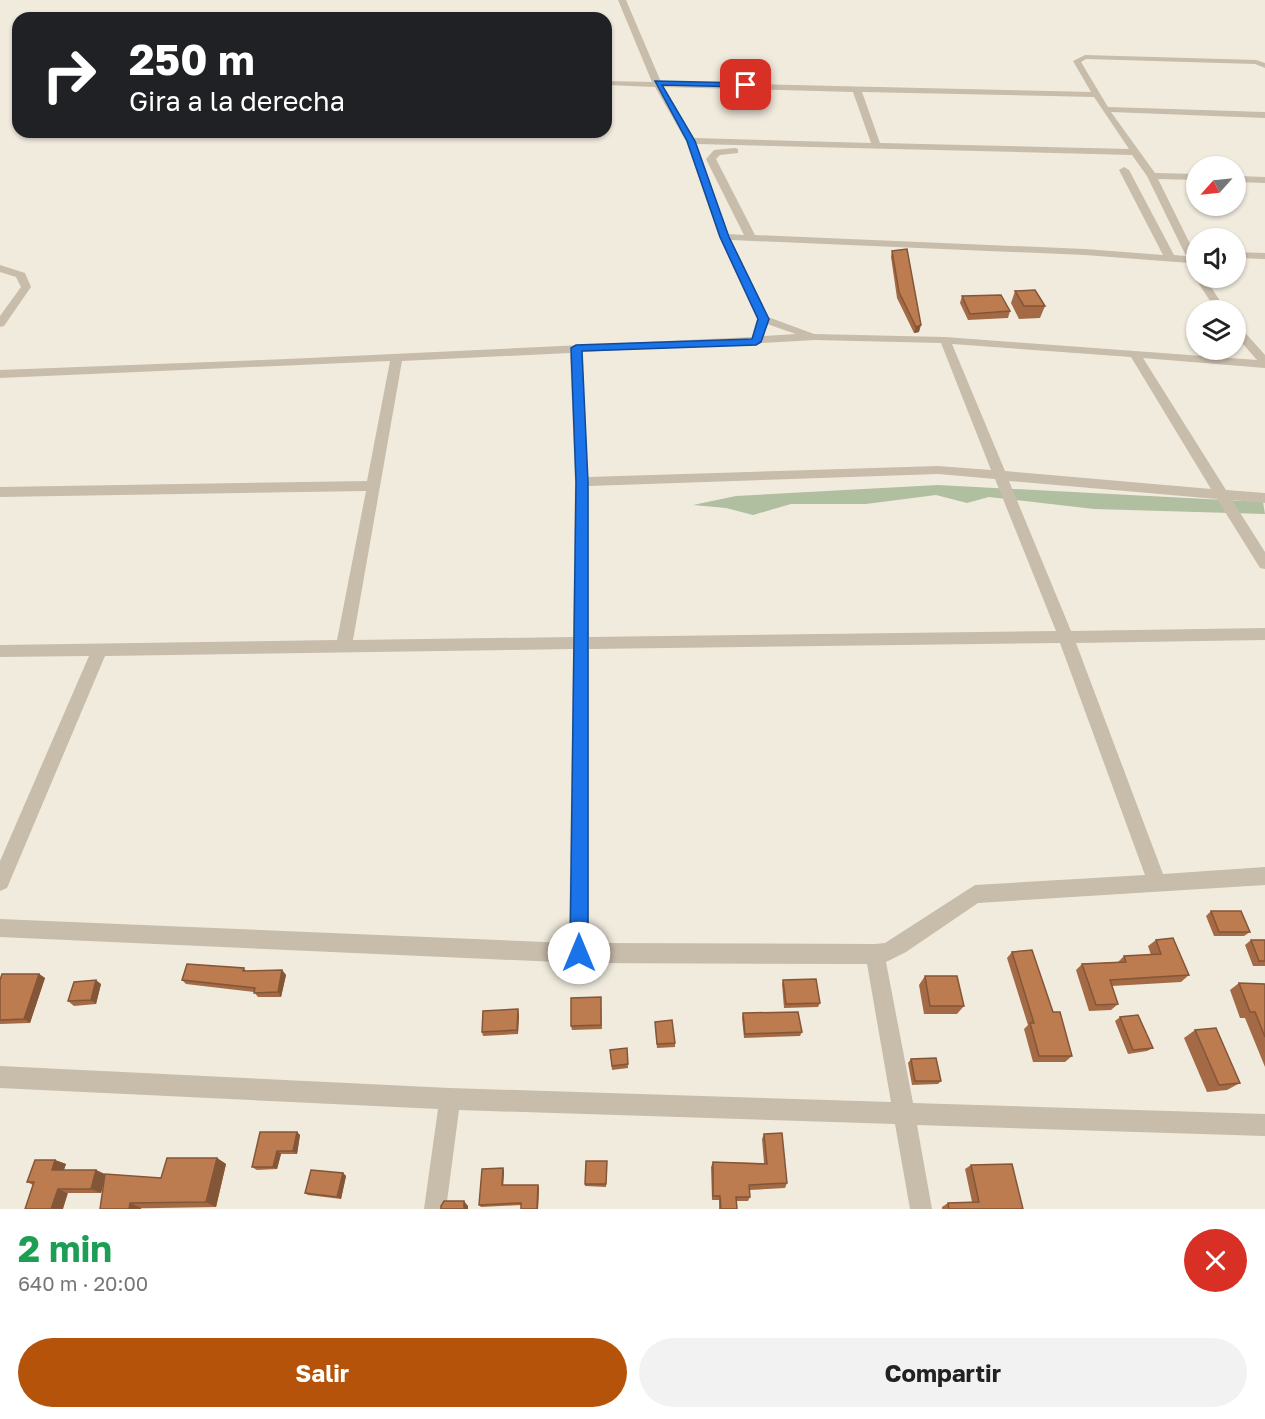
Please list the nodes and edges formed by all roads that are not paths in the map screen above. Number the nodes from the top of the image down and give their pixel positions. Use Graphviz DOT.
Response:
graph roads {
  1 [pos="622,0"];
  2 [pos="1265,66"];
  3 [pos="612,83"];
  4 [pos="657,83"];
  5 [pos="856,88"];
  6 [pos="1098,95"];
  7 [pos="1105,109"];
  8 [pos="1265,115"];
  9 [pos="691,141"];
  10 [pos="878,146"];
  11 [pos="742,152"];
  12 [pos="1135,152"];
  13 [pos="1124,170"];
  14 [pos="1152,176"];
  15 [pos="1186,177"];
  16 [pos="1246,179"];
  17 [pos="1265,180"];
  18 [pos="724,237"];
  19 [pos="751,238"];
  20 [pos="1186,242"];
  21 [pos="1246,255"];
  22 [pos="1265,256"];
  23 [pos="1171,259"];
  24 [pos="1186,259"];
  25 [pos="0,268"];
  26 [pos="764,319"];
  27 [pos="0,324"];
  28 [pos="815,337"];
  29 [pos="945,340"];
  30 [pos="1246,341"];
  31 [pos="756,342"];
  32 [pos="576,348"];
  33 [pos="1134,353"];
  34 [pos="397,357"];
  35 [pos="1264,363"];
  36 [pos="0,374"];
  37 [pos="1000,475"];
  38 [pos="582,482"];
  39 [pos="375,486"];
  40 [pos="0,492"];
  41 [pos="1222,494"];
  42 [pos="1265,498"];
  43 [pos="1265,564"];
  44 [pos="1265,634"];
  45 [pos="1066,637"];
  46 [pos="581,642"];
  47 [pos="344,646"];
  48 [pos="100,649"];
  49 [pos="0,651"];
  50 [pos="1265,876"];
  51 [pos="0,882"];
  52 [pos="1157,882"];
  53 [pos="0,928"];
  54 [pos="579,953"];
  55 [pos="875,954"];
  56 [pos="0,1077"];
  57 [pos="450,1099"];
  58 [pos="902,1112"];
  59 [pos="1265,1125"];
  60 [pos="435,1209"];
  61 [pos="921,1209"];
  1 -- 4 [label="street"];
  2 -- 6 [label="street"];
  3 -- 4 [label="street"];
  4 -- 5 [label="street"];
  4 -- 9 [label="street"];
  5 -- 6 [label="street"];
  5 -- 10 [label="street"];
  6 -- 7 [label="street"];
  7 -- 8 [label="street"];
  7 -- 12 [label="street"];
  9 -- 10 [label="street"];
  9 -- 18 [label="street"];
  10 -- 12 [label="street"];
  11 -- 19 [label="street"];
  12 -- 14 [label="street"];
  13 -- 23 [label="street"];
  14 -- 15 [label="street"];
  14 -- 20 [label="street"];
  16 -- 17 [label="street"];
  18 -- 19 [label="street"];
  18 -- 26 [label="street"];
  19 -- 23 [label="street"];
  21 -- 22 [label="street"];
  23 -- 24 [label="street"];
  25 -- 27 [label="street"];
  26 -- 28 [label="street"];
  26 -- 31 [label="street"];
  28 -- 29 [label="street"];
  28 -- 31 [label="street"];
  29 -- 33 [label="street"];
  29 -- 37 [label="street"];
  30 -- 35 [label="street"];
  31 -- 32 [label="street"];
  32 -- 34 [label="street"];
  32 -- 38 [label="street"];
  33 -- 35 [label="street"];
  33 -- 41 [label="street"];
  34 -- 36 [label="street"];
  34 -- 39 [label="street"];
  37 -- 38 [label="street"];
  37 -- 41 [label="street"];
  37 -- 45 [label="street"];
  38 -- 46 [label="street"];
  39 -- 40 [label="street"];
  39 -- 47 [label="street"];
  41 -- 42 [label="street"];
  41 -- 43 [label="street"];
  44 -- 45 [label="street"];
  45 -- 46 [label="street"];
  45 -- 52 [label="street"];
  46 -- 47 [label="street"];
  46 -- 54 [label="street"];
  47 -- 48 [label="street"];
  48 -- 49 [label="street"];
  48 -- 51 [label="street"];
  50 -- 52 [label="street"];
  52 -- 55 [label="street"];
  53 -- 54 [label="street"];
  54 -- 55 [label="street"];
  55 -- 58 [label="street"];
  56 -- 57 [label="street"];
  57 -- 58 [label="street"];
  57 -- 60 [label="street"];
  58 -- 59 [label="street"];
  58 -- 61 [label="street"];
}
